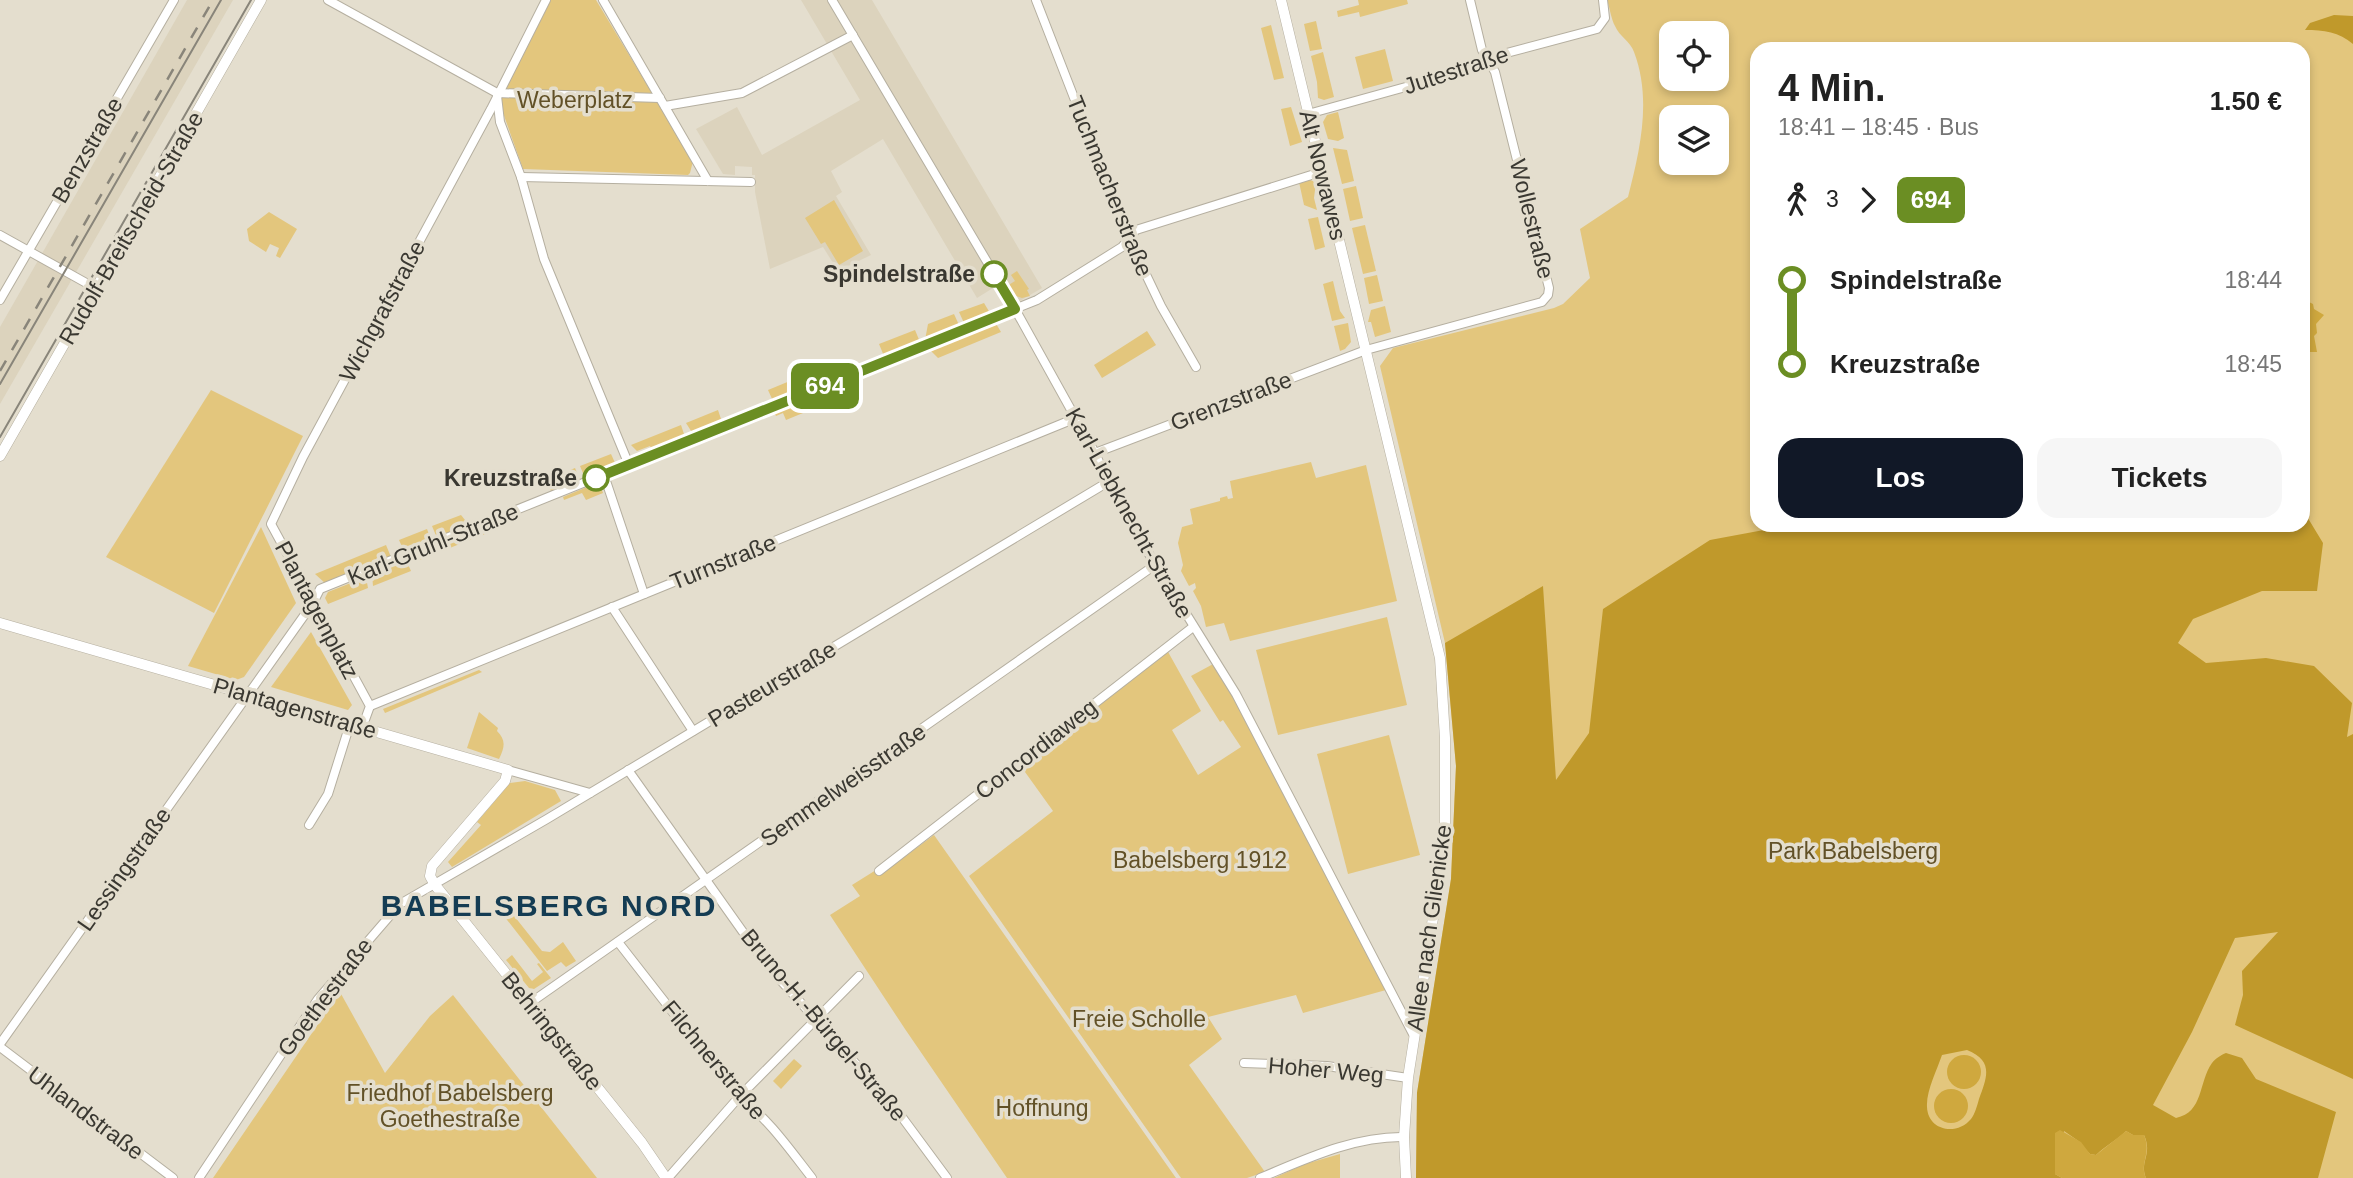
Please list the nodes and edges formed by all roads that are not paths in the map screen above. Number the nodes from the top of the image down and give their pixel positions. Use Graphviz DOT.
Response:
graph roads {
  1 [pos="174,0"];
  2 [pos="261,0"];
  3 [pos="328,0"];
  4 [pos="546,0"];
  5 [pos="603,0"];
  6 [pos="832,0"];
  7 [pos="1036,0"];
  8 [pos="1281,0"];
  9 [pos="1470,0"];
  10 [pos="1602,0"];
  11 [pos="853,35"];
  12 [pos="1489,61"];
  13 [pos="497,93"];
  14 [pos="662,102"];
  15 [pos="1308,114"];
  16 [pos="1321,172"];
  17 [pos="521,177"];
  18 [pos="708,181"];
  19 [pos="751,182"];
  20 [pos="0,235"];
  21 [pos="1129,239"];
  22 [pos="29,250"];
  23 [pos="97,289"];
  24 [pos="0,300"];
  25 [pos="1015,309"];
  26 [pos="1366,350"];
  27 [pos="1196,368"];
  28 [pos="1076,418"];
  29 [pos="1095,453"];
  30 [pos="0,456"];
  31 [pos="629,465"];
  32 [pos="604,475"];
  33 [pos="1108,482"];
  34 [pos="274,530"];
  35 [pos="1155,565"];
  36 [pos="644,594"];
  37 [pos="313,603"];
  38 [pos="612,607"];
  39 [pos="0,623"];
  40 [pos="1193,627"];
  41 [pos="248,695"];
  42 [pos="370,706"];
  43 [pos="350,724"];
  44 [pos="362,728"];
  45 [pos="693,731"];
  46 [pos="508,770"];
  47 [pos="628,770"];
  48 [pos="590,793"];
  49 [pos="309,825"];
  50 [pos="879,871"];
  51 [pos="706,881"];
  52 [pos="435,885"];
  53 [pos="618,942"];
  54 [pos="859,976"];
  55 [pos="530,1003"];
  56 [pos="815,1020"];
  57 [pos="1413,1034"];
  58 [pos="0,1045"];
  59 [pos="1244,1063"];
  60 [pos="1408,1078"];
  61 [pos="739,1097"];
  62 [pos="1404,1137"];
  63 [pos="173,1178"];
  64 [pos="200,1178"];
  65 [pos="667,1178"];
  66 [pos="812,1178"];
  67 [pos="947,1178"];
  68 [pos="1260,1178"];
  69 [pos="1406,1178"];
  1 -- 22 [label="street, Benzstraße"];
  2 -- 23 [label="street, Rudolf-Breitscheid-Straße"];
  3 -- 13 [label="street"];
  4 -- 13 [label="street"];
  5 -- 14 [label="street"];
  6 -- 11 [label="street, Karl-Liebknecht-Straße"];
  7 -- 21 [label="street, Tuchmacherstraße"];
  8 -- 15 [label="street, Alt Nowawes"];
  9 -- 12 [label="street, Wollestraße"];
  10 -- 12 [label="street, Jutestraße"];
  11 -- 14 [label="street"];
  11 -- 25 [label="street, Karl-Liebknecht-Straße"];
  12 -- 15 [label="street, Jutestraße"];
  12 -- 26 [label="street, Wollestraße"];
  13 -- 14 [label="street"];
  13 -- 17 [label="street"];
  13 -- 34 [label="street, Wichgrafstraße"];
  14 -- 18 [label="street"];
  15 -- 16 [label="street, Alt Nowawes"];
  16 -- 21 [label="street"];
  16 -- 26 [label="street, Alt Nowawes"];
  17 -- 18 [label="street"];
  17 -- 31 [label="street"];
  18 -- 19 [label="street"];
  20 -- 22 [label="street"];
  21 -- 25 [label="street"];
  21 -- 27 [label="street, Tuchmacherstraße"];
  22 -- 23 [label="street"];
  22 -- 24 [label="street, Benzstraße"];
  23 -- 30 [label="street, Rudolf-Breitscheid-Straße"];
  25 -- 28 [label="street, Karl-Liebknecht-Straße"];
  25 -- 31 [label="street, Karl-Gruhl-Straße"];
  26 -- 29 [label="street, Grenzstraße"];
  26 -- 57 [label="street, Allee nach Glienicke"];
  28 -- 29 [label="street, Karl-Liebknecht-Straße"];
  28 -- 36 [label="street, Turnstraße"];
  29 -- 33 [label="street, Karl-Liebknecht-Straße"];
  31 -- 32 [label="street, Karl-Gruhl-Straße"];
  32 -- 36 [label="street"];
  32 -- 37 [label="street, Karl-Gruhl-Straße"];
  33 -- 35 [label="street, Karl-Liebknecht-Straße"];
  33 -- 45 [label="street, Pasteurstraße"];
  34 -- 37 [label="street, Plantagenplatz"];
  35 -- 40 [label="street, Karl-Liebknecht-Straße"];
  35 -- 51 [label="street, Semmelweisstraße"];
  36 -- 38 [label="street, Turnstraße"];
  37 -- 41 [label="street, Karl-Gruhl-Straße"];
  37 -- 42 [label="street, Plantagenplatz"];
  38 -- 42 [label="street, Turnstraße"];
  38 -- 45 [label="street"];
  39 -- 41 [label="street, Plantagenstraße"];
  40 -- 50 [label="street, Concordiaweg"];
  40 -- 57 [label="street, Karl-Liebknecht-Straße"];
  41 -- 43 [label="street, Plantagenstraße"];
  41 -- 58 [label="street, Lessingstraße"];
  42 -- 44 [label="street, Plantagenplatz"];
  43 -- 44 [label="street, Plantagenstraße"];
  43 -- 49 [label="street"];
  44 -- 46 [label="street, Plantagenstraße"];
  45 -- 47 [label="street, Pasteurstraße"];
  46 -- 48 [label="street, Plantagenstraße"];
  46 -- 52 [label="street"];
  47 -- 48 [label="street, Pasteurstraße"];
  47 -- 51 [label="street, Bruno-H.-Bürgel-Straße"];
  48 -- 52 [label="street, Pasteurstraße"];
  51 -- 53 [label="street, Semmelweisstraße"];
  51 -- 56 [label="street, Bruno-H.-Bürgel-Straße"];
  52 -- 55 [label="street, Behringstraße"];
  52 -- 64 [label="street, Goethestraße"];
  53 -- 55 [label="street, Semmelweisstraße"];
  53 -- 61 [label="street, Filchnerstraße"];
  54 -- 56 [label="street"];
  55 -- 65 [label="street, Behringstraße"];
  56 -- 61 [label="street"];
  56 -- 67 [label="street, Bruno-H.-Bürgel-Straße"];
  57 -- 60 [label="street, Allee nach Glienicke"];
  58 -- 63 [label="street, Uhlandstraße"];
  59 -- 60 [label="street, Hoher Weg"];
  60 -- 62 [label="street, Allee nach Glienicke"];
  61 -- 65 [label="street"];
  61 -- 66 [label="street, Filchnerstraße"];
  62 -- 68 [label="street"];
  62 -- 69 [label="street, Allee nach Glienicke"];
}
